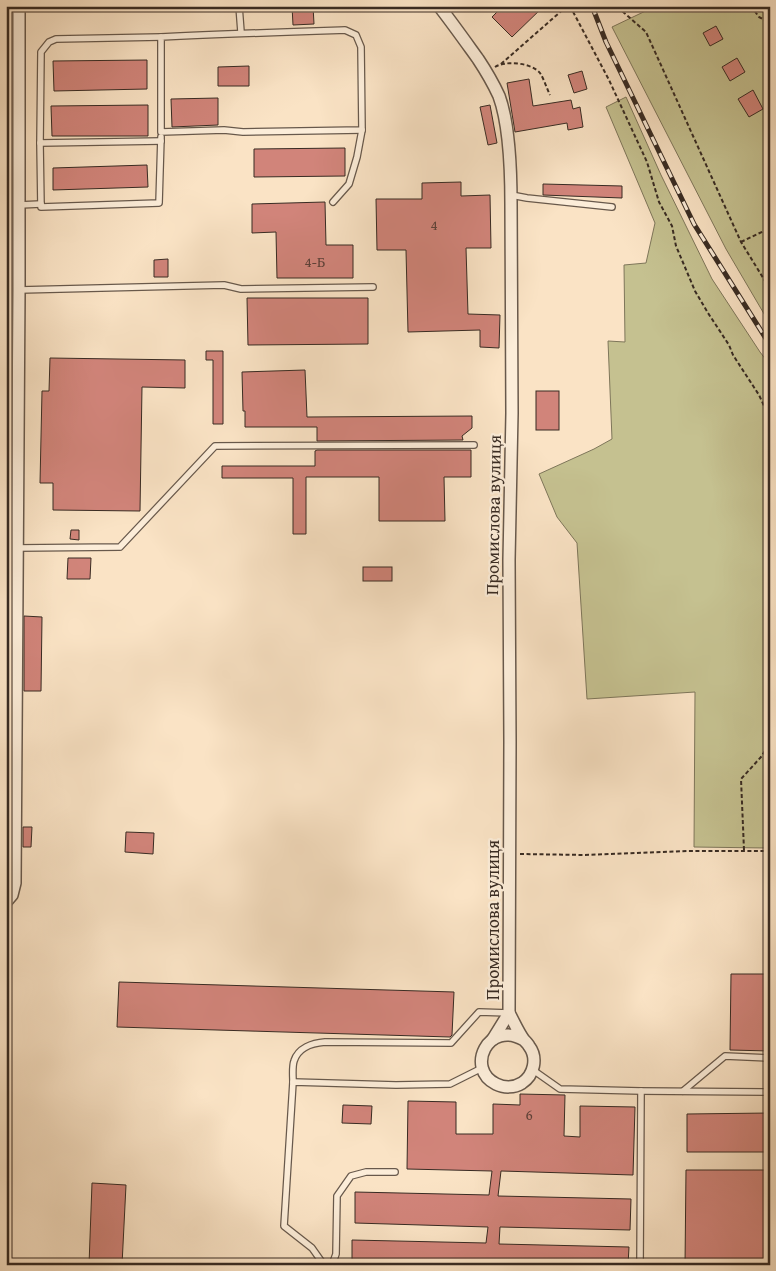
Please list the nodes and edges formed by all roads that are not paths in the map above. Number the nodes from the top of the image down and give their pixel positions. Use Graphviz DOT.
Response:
graph roads {
  1 [pos="19,6"];
  2 [pos="239,6"];
  3 [pos="439,6"];
  4 [pos="241,32"];
  5 [pos="161,38"];
  6 [pos="362,130"];
  7 [pos="161,132"];
  8 [pos="160,141"];
  9 [pos="40,143"];
  10 [pos="511,195"];
  11 [pos="334,202"];
  12 [pos="41,204"];
  13 [pos="19,205"];
  14 [pos="612,207"];
  15 [pos="373,287"];
  16 [pos="18,290"];
  17 [pos="474,445"];
  18 [pos="17,548"];
  19 [pos="6,902"];
  20 [pos="509,1013"];
  21 [pos="493,1039"];
  22 [pos="524,1040"];
  23 [pos="770,1058"];
  24 [pos="482,1068"];
  25 [pos="533,1070"];
  26 [pos="293,1082"];
  27 [pos="641,1091"];
  28 [pos="683,1091"];
  29 [pos="770,1092"];
  30 [pos="395,1172"];
  31 [pos="324,1265"];
  32 [pos="332,1265"];
  33 [pos="640,1265"];
  1 -- 13 [label="street"];
  2 -- 4 [label="lane"];
  3 -- 10 [label="street, Промислова вулиця"];
  4 -- 5 [label="lane"];
  4 -- 6 [label="lane"];
  5 -- 7 [label="lane"];
  5 -- 9 [label="lane"];
  6 -- 7 [label="lane"];
  6 -- 11 [label="lane"];
  7 -- 8 [label="lane"];
  8 -- 9 [label="lane"];
  8 -- 12 [label="lane"];
  9 -- 12 [label="lane"];
  10 -- 14 [label="lane"];
  10 -- 20 [label="street, Промислова вулиця"];
  12 -- 13 [label="lane"];
  13 -- 16 [label="street"];
  15 -- 16 [label="lane"];
  16 -- 18 [label="street"];
  17 -- 18 [label="lane"];
  18 -- 19 [label="street"];
  20 -- 21 [label="street, Промислова вулиця"];
  20 -- 22 [label="street"];
  20 -- 26 [label="lane"];
  21 -- 22 [label="street"];
  21 -- 24 [label="street"];
  22 -- 25 [label="street"];
  23 -- 28 [label="lane"];
  24 -- 25 [label="street"];
  24 -- 26 [label="lane"];
  25 -- 27 [label="lane"];
  26 -- 31 [label="lane"];
  27 -- 28 [label="lane"];
  27 -- 33 [label="lane"];
  28 -- 29 [label="lane"];
  30 -- 32 [label="lane"];
}
